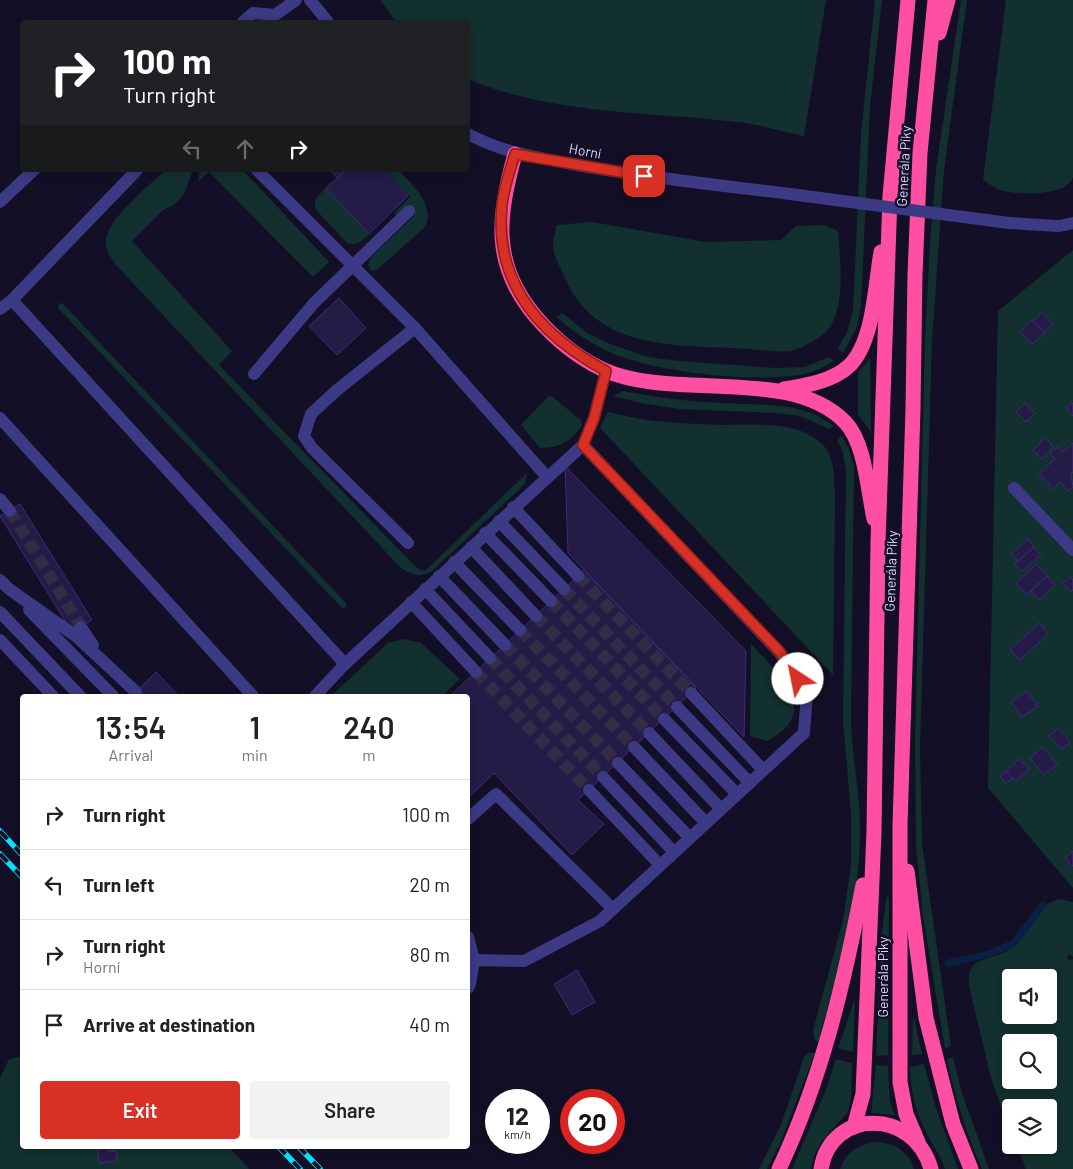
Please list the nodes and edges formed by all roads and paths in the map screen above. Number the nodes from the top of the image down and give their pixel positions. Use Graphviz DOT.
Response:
graph roads {
  1 [pos="296,0"];
  2 [pos="310,0"];
  3 [pos="908,0"];
  4 [pos="935,0"];
  5 [pos="948,0"];
  6 [pos="275,19"];
  7 [pos="245,20"];
  8 [pos="326,20"];
  9 [pos="926,82"];
  10 [pos="470,135"];
  11 [pos="515,154"];
  12 [pos="32,172"];
  13 [pos="135,172"];
  14 [pos="259,172"];
  15 [pos="890,196"];
  16 [pos="0,202"];
  17 [pos="409,211"];
  18 [pos="1073,224"];
  19 [pos="352,265"];
  20 [pos="12,300"];
  21 [pos="0,309"];
  22 [pos="415,328"];
  23 [pos="606,371"];
  24 [pos="254,374"];
  25 [pos="773,391"];
  26 [pos="0,418"];
  27 [pos="583,445"];
  28 [pos="547,478"];
  29 [pos="1014,488"];
  30 [pos="0,499"];
  31 [pos="513,507"];
  32 [pos="10,511"];
  33 [pos="498,521"];
  34 [pos="485,533"];
  35 [pos="878,542"];
  36 [pos="408,543"];
  37 [pos="470,547"];
  38 [pos="1073,550"];
  39 [pos="454,562"];
  40 [pos="439,576"];
  41 [pos="578,576"];
  42 [pos="4,584"];
  43 [pos="425,589"];
  44 [pos="564,589"];
  45 [pos="551,601"];
  46 [pos="411,602"];
  47 [pos="0,612"];
  48 [pos="536,616"];
  49 [pos="81,627"];
  50 [pos="520,630"];
  51 [pos="0,640"];
  52 [pos="505,645"];
  53 [pos="490,658"];
  54 [pos="103,660"];
  55 [pos="345,664"];
  56 [pos="476,672"];
  57 [pos="136,692"];
  58 [pos="691,693"];
  59 [pos="51,694"];
  60 [pos="78,694"];
  61 [pos="111,694"];
  62 [pos="251,694"];
  63 [pos="318,694"];
  64 [pos="677,707"];
  65 [pos="664,719"];
  66 [pos="649,734"];
  67 [pos="634,747"];
  68 [pos="618,762"];
  69 [pos="763,770"];
  70 [pos="603,777"];
  71 [pos="750,783"];
  72 [pos="589,790"];
  73 [pos="737,794"];
  74 [pos="721,809"];
  75 [pos="470,818"];
  76 [pos="706,823"];
  77 [pos="900,825"];
  78 [pos="874,832"];
  79 [pos="690,838"];
  80 [pos="674,852"];
  81 [pos="660,865"];
  82 [pos="613,908"];
  83 [pos="470,945"];
  84 [pos="474,960"];
  85 [pos="470,984"];
  86 [pos="854,1127"];
  87 [pos="918,1142"];
  88 [pos="779,1169"];
  89 [pos="821,1169"];
  90 [pos="931,1169"];
  91 [pos="971,1169"];
  1 -- 6 [label="street"];
  2 -- 8 [label="street"];
  3 -- 15 [label="highway, Generála Píky"];
  4 -- 9 [label="highway, Generála Píky"];
  5 -- 9 [label="highway"];
  6 -- 7 [label="street"];
  9 -- 77 [label="highway, Generála Píky"];
  10 -- 11 [label="street, Horní"];
  11 -- 18 [label="street, Horní, bridge"];
  11 -- 23 [label="highway"];
  12 -- 16 [label="street"];
  13 -- 20 [label="street"];
  14 -- 19 [label="street"];
  15 -- 25 [label="highway"];
  15 -- 35 [label="highway, Generála Píky"];
  17 -- 19 [label="street"];
  19 -- 22 [label="street"];
  19 -- 24 [label="street"];
  20 -- 21 [label="street"];
  20 -- 55 [label="street"];
  22 -- 28 [label="street"];
  22 -- 36 [label="street"];
  23 -- 25 [label="highway"];
  23 -- 27 [label="street"];
  25 -- 35 [label="highway"];
  26 -- 62 [label="street"];
  27 -- 28 [label="street"];
  27 -- 69 [label="street"];
  28 -- 31 [label="street"];
  29 -- 38 [label="street"];
  30 -- 32 [label="street"];
  31 -- 33 [label="street"];
  31 -- 41 [label="street"];
  33 -- 34 [label="street"];
  33 -- 44 [label="street"];
  34 -- 37 [label="street"];
  34 -- 45 [label="street"];
  35 -- 78 [label="highway, Generála Píky"];
  37 -- 39 [label="street"];
  37 -- 48 [label="street"];
  39 -- 40 [label="street"];
  39 -- 50 [label="street"];
  40 -- 43 [label="street"];
  40 -- 52 [label="street"];
  42 -- 54 [label="street"];
  42 -- 61 [label="street"];
  43 -- 46 [label="street"];
  43 -- 53 [label="street"];
  46 -- 55 [label="street"];
  46 -- 56 [label="street"];
  47 -- 60 [label="street"];
  49 -- 54 [label="street"];
  51 -- 59 [label="street"];
  54 -- 57 [label="street"];
  55 -- 63 [label="street"];
  58 -- 69 [label="street"];
  64 -- 71 [label="street"];
  65 -- 73 [label="street"];
  66 -- 74 [label="street"];
  67 -- 76 [label="street"];
  68 -- 79 [label="street"];
  69 -- 71 [label="street"];
  70 -- 80 [label="street"];
  71 -- 73 [label="street"];
  72 -- 81 [label="street"];
  73 -- 74 [label="street"];
  74 -- 76 [label="street"];
  75 -- 82 [label="street"];
  76 -- 79 [label="street"];
  77 -- 87 [label="highway, Generála Píky"];
  77 -- 91 [label="highway"];
  78 -- 86 [label="highway, Generála Píky"];
  78 -- 88 [label="highway"];
  79 -- 80 [label="street"];
  80 -- 81 [label="street"];
  81 -- 82 [label="street"];
  82 -- 84 [label="street"];
  83 -- 84 [label="street"];
  84 -- 85 [label="street"];
  86 -- 87 [label="highway"];
  86 -- 89 [label="highway"];
  87 -- 90 [label="highway, Generála Píky"];
}
